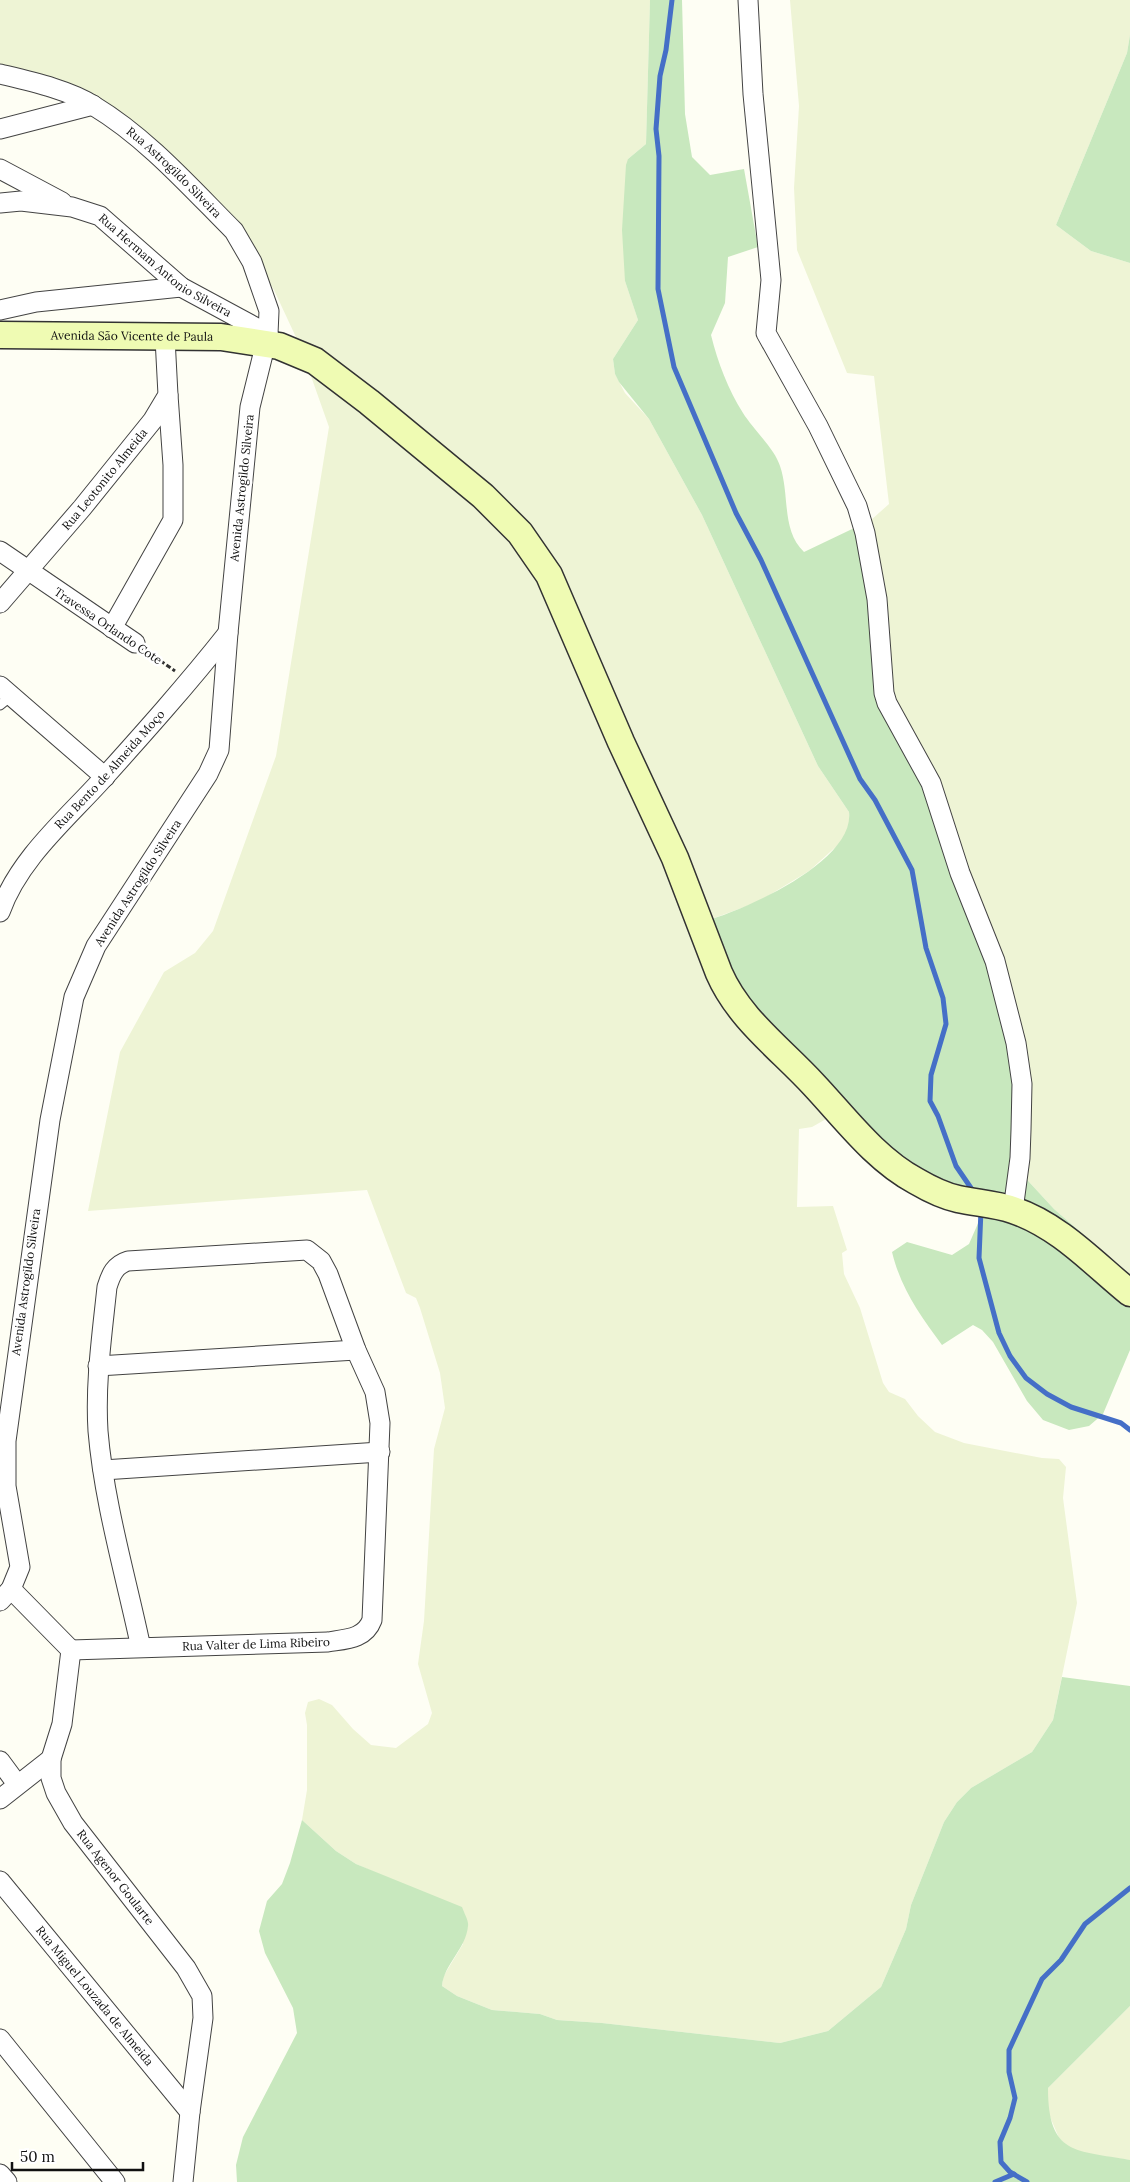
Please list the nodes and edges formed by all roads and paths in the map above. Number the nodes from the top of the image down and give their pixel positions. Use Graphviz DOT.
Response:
graph roads {
  1 [pos="748,0"];
  2 [pos="0,74"];
  3 [pos="94,105"];
  4 [pos="0,130"];
  5 [pos="0,169"];
  6 [pos="0,203"];
  7 [pos="72,208"];
  8 [pos="180,287"];
  9 [pos="0,310"];
  10 [pos="0,335"];
  11 [pos="165,338"];
  12 [pos="267,338"];
  13 [pos="168,395"];
  14 [pos="0,551"];
  15 [pos="26,571"];
  16 [pos="0,603"];
  17 [pos="112,628"];
  18 [pos="228,633"];
  19 [pos="135,643"];
  20 [pos="190,681"];
  21 [pos="4,696"];
  22 [pos="105,776"];
  23 [pos="0,912"];
  24 [pos="1012,1210"];
  25 [pos="1130,1293"];
  26 [pos="356,1350"];
  27 [pos="98,1366"];
  28 [pos="380,1452"];
  29 [pos="103,1470"];
  30 [pos="3,1488"];
  31 [pos="6,1595"];
  32 [pos="141,1648"];
  33 [pos="71,1650"];
  34 [pos="51,1759"];
  35 [pos="0,1761"];
  36 [pos="17,1784"];
  37 [pos="0,1799"];
  38 [pos="0,1881"];
  39 [pos="0,2039"];
  40 [pos="190,2112"];
  41 [pos="0,2174"];
  42 [pos="7,2182"];
  43 [pos="115,2182"];
  44 [pos="183,2182"];
  1 -- 24 [label="street"];
  2 -- 3 [label="street, Rua Astrogildo Silveira"];
  3 -- 4 [label="street"];
  3 -- 12 [label="street, Rua Astrogildo Silveira"];
  5 -- 7 [label="street"];
  6 -- 7 [label="street, Rua Hermam Antonio Silveira"];
  7 -- 8 [label="street, Rua Hermam Antonio Silveira"];
  8 -- 9 [label="street"];
  8 -- 12 [label="street, Rua Hermam Antonio Silveira"];
  10 -- 11 [label="street, Avenida São Vicente de Paula"];
  11 -- 12 [label="street, Avenida São Vicente de Paula"];
  11 -- 13 [label="street"];
  12 -- 18 [label="street, Avenida Astrogildo Silveira"];
  12 -- 24 [label="street, Avenida São Vicente de Paula"];
  13 -- 15 [label="street, Rua Leotonito Almeida"];
  13 -- 17 [label="street"];
  14 -- 15 [label="street, Travessa Orlando Cote"];
  15 -- 16 [label="street, Rua Leotonito Almeida"];
  15 -- 17 [label="street, Travessa Orlando Cote"];
  17 -- 19 [label="street, Travessa Orlando Cote"];
  18 -- 20 [label="street, Rua Bento de Almeida Moço"];
  18 -- 30 [label="street, Avenida Astrogildo Silveira"];
  19 -- 20 [label="path, Travessa Orlando Cote"];
  20 -- 22 [label="street, Rua Bento de Almeida Moço"];
  21 -- 22 [label="street"];
  22 -- 23 [label="street, Rua Bento de Almeida Moço"];
  24 -- 25 [label="street, Avenida São Vicente de Paula"];
  26 -- 27 [label="street"];
  26 -- 27 [label="street, Rua Valter de Lima Ribeiro"];
  26 -- 28 [label="street, Rua Valter de Lima Ribeiro"];
  27 -- 29 [label="street"];
  28 -- 29 [label="street"];
  28 -- 32 [label="street, Rua Valter de Lima Ribeiro"];
  29 -- 32 [label="street"];
  30 -- 31 [label="street, Avenida Astrogildo Silveira"];
  31 -- 33 [label="street"];
  32 -- 33 [label="street, Rua Valter de Lima Ribeiro"];
  33 -- 34 [label="street, Rua Agenor Goularte"];
  34 -- 36 [label="street"];
  34 -- 40 [label="street, Rua Agenor Goularte"];
  35 -- 36 [label="street"];
  36 -- 37 [label="street"];
  38 -- 40 [label="street, Rua Miguel Louzada de Almeida"];
  39 -- 43 [label="street"];
  40 -- 44 [label="street, Rua Agenor Goularte"];
  41 -- 42 [label="street"];
}
